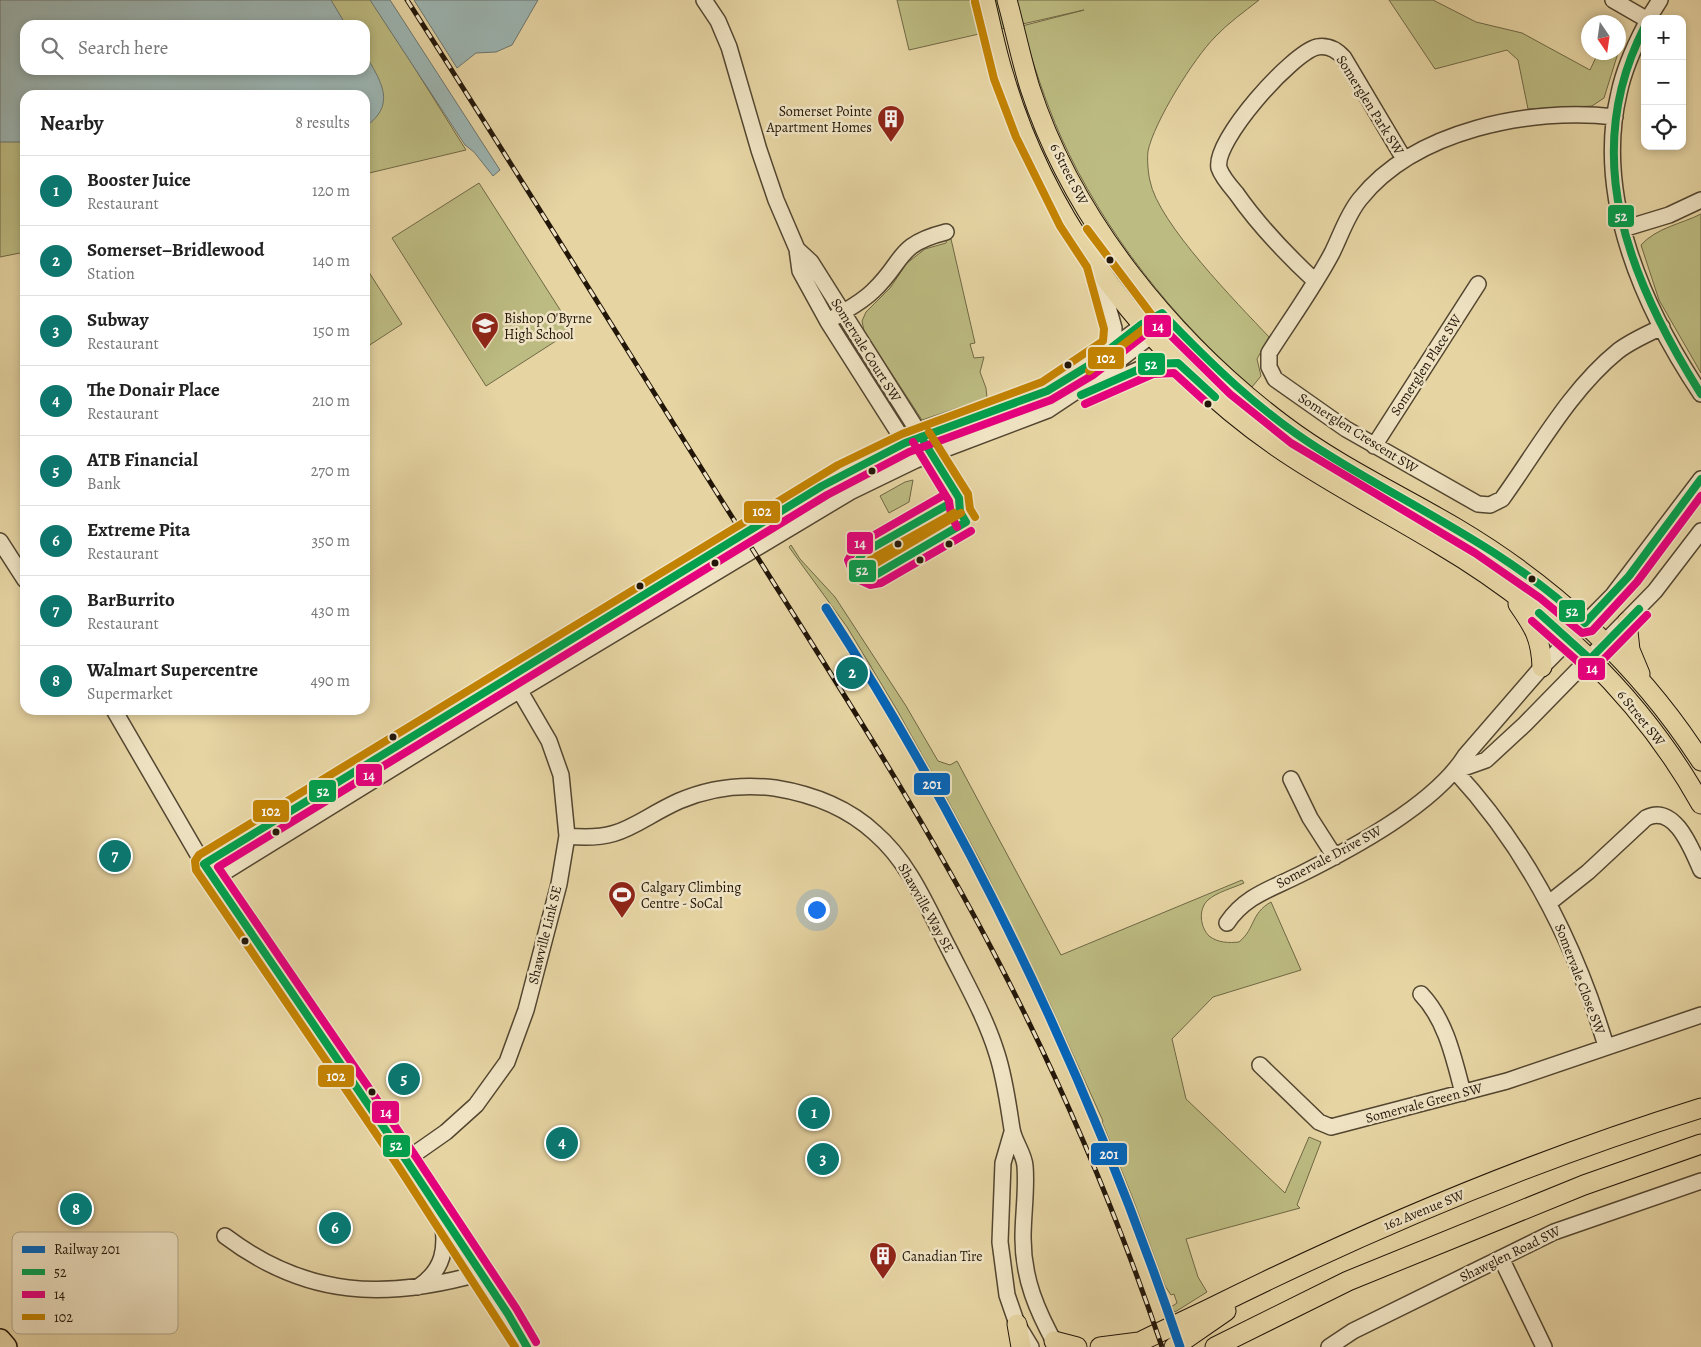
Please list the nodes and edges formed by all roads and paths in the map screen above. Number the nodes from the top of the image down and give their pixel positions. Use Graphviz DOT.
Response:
graph roads {
  1 [pos="704,0"];
  2 [pos="985,0"];
  3 [pos="1007,0"];
  4 [pos="1613,0"];
  5 [pos="1660,0"];
  6 [pos="1650,15"];
  7 [pos="1641,16"];
  8 [pos="1641,34"];
  9 [pos="1615,116"];
  10 [pos="1404,160"];
  11 [pos="1701,200"];
  12 [pos="1623,229"];
  13 [pos="946,232"];
  14 [pos="797,250"];
  15 [pos="1096,263"];
  16 [pos="1315,282"];
  17 [pos="1478,284"];
  18 [pos="843,313"];
  19 [pos="1162,313"];
  20 [pos="828,322"];
  21 [pos="1662,327"];
  22 [pos="1148,329"];
  23 [pos="1113,347"];
  24 [pos="1178,363"];
  25 [pos="1701,394"];
  26 [pos="1048,410"];
  27 [pos="921,437"];
  28 [pos="905,443"];
  29 [pos="1374,446"];
  30 [pos="932,453"];
  31 [pos="916,460"];
  32 [pos="1701,479"];
  33 [pos="1701,531"];
  34 [pos="0,541"];
  35 [pos="20,572"];
  36 [pos="1507,589"];
  37 [pos="1627,622"];
  38 [pos="1585,623"];
  39 [pos="1569,639"];
  40 [pos="1606,643"];
  41 [pos="1590,659"];
  42 [pos="1542,667"];
  43 [pos="510,676"];
  44 [pos="1644,685"];
  45 [pos="520,690"];
  46 [pos="117,715"];
  47 [pos="1701,761"];
  48 [pos="1455,771"];
  49 [pos="1291,779"];
  50 [pos="1701,804"];
  51 [pos="567,836"];
  52 [pos="1336,856"];
  53 [pos="204,864"];
  54 [pos="1701,870"];
  55 [pos="215,878"];
  56 [pos="1549,903"];
  57 [pos="1227,923"];
  58 [pos="1421,994"];
  59 [pos="1701,1014"];
  60 [pos="1606,1046"];
  61 [pos="1260,1065"];
  62 [pos="1463,1093"];
  63 [pos="1701,1108"];
  64 [pos="1012,1132"];
  65 [pos="1701,1144"];
  66 [pos="406,1160"];
  67 [pos="1701,1181"];
  68 [pos="442,1214"];
  69 [pos="225,1236"];
  70 [pos="1501,1258"];
  71 [pos="481,1273"];
  72 [pos="1281,1273"];
  73 [pos="416,1288"];
  74 [pos="508,1314"];
  75 [pos="1017,1324"];
  76 [pos="0,1342"];
  77 [pos="1055,1344"];
  78 [pos="1134,1345"];
  79 [pos="4,1347"];
  80 [pos="527,1347"];
  81 [pos="536,1347"];
  82 [pos="1021,1347"];
  83 [pos="1031,1347"];
  84 [pos="1076,1347"];
  85 [pos="1100,1347"];
  86 [pos="1174,1347"];
  87 [pos="1215,1347"];
  88 [pos="1329,1347"];
  89 [pos="1544,1347"];
  1 -- 14 [label="street, Somervale Court SW"];
  2 -- 15 [label="main road, 6 Street SW"];
  3 -- 19 [label="main road, 6 Street SW"];
  4 -- 7 [label="street"];
  5 -- 6 [label="street"];
  8 -- 9 [label="street"];
  9 -- 10 [label="street, Somerglen Crescent SW"];
  9 -- 12 [label="street"];
  10 -- 16 [label="street, Somerglen Crescent SW"];
  10 -- 16 [label="street, Somerglen Park SW"];
  11 -- 12 [label="street"];
  12 -- 21 [label="street"];
  13 -- 18 [label="street"];
  14 -- 18 [label="street, Somervale Court SW"];
  14 -- 20 [label="street, Somervale Court SW"];
  15 -- 22 [label="main road, 6 Street SW"];
  15 -- 23 [label="street"];
  16 -- 29 [label="street, Somerglen Crescent SW"];
  17 -- 29 [label="street, Somerglen Place SW"];
  18 -- 20 [label="street"];
  18 -- 27 [label="street, Somervale Court SW"];
  19 -- 22 [label="street"];
  19 -- 38 [label="main road, 6 Street SW"];
  20 -- 28 [label="street, Somervale Court SW"];
  21 -- 25 [label="street"];
  21 -- 29 [label="street, Somerglen Crescent SW"];
  22 -- 23 [label="street"];
  22 -- 24 [label="main road, 6 Street SW"];
  22 -- 26 [label="street"];
  23 -- 27 [label="street"];
  24 -- 26 [label="street"];
  24 -- 36 [label="main road, 6 Street SW"];
  26 -- 30 [label="street"];
  27 -- 28 [label="street"];
  27 -- 30 [label="street, Somervale Court SW"];
  28 -- 31 [label="street, Somervale Court SW"];
  28 -- 43 [label="street"];
  30 -- 31 [label="street"];
  31 -- 45 [label="street"];
  32 -- 38 [label="street, Somervale Drive SW"];
  33 -- 37 [label="street, Somervale Drive SW"];
  34 -- 35 [label="street"];
  36 -- 39 [label="main road, 6 Street SW"];
  36 -- 42 [label="main road"];
  37 -- 40 [label="street, Somervale Drive SW"];
  37 -- 44 [label="main road"];
  38 -- 39 [label="street, Somervale Drive SW"];
  38 -- 40 [label="main road, 6 Street SW"];
  39 -- 41 [label="main road, 6 Street SW"];
  39 -- 42 [label="street, Somervale Drive SW"];
  40 -- 41 [label="street, Somervale Drive SW"];
  40 -- 44 [label="main road, 6 Street SW"];
  41 -- 48 [label="street, Somervale Drive SW"];
  41 -- 50 [label="main road, 6 Street SW"];
  42 -- 48 [label="street, Somervale Drive SW"];
  43 -- 45 [label="street, Shawville Link SE"];
  43 -- 53 [label="street"];
  44 -- 47 [label="main road, 6 Street SW"];
  45 -- 51 [label="street, Shawville Link SE"];
  45 -- 55 [label="street"];
  46 -- 53 [label="street"];
  48 -- 52 [label="street, Somervale Drive SW"];
  48 -- 56 [label="street, Somervale Close SW"];
  49 -- 52 [label="street"];
  51 -- 64 [label="street, Shawville Way SE"];
  51 -- 66 [label="street, Shawville Link SE"];
  52 -- 57 [label="street, Somervale Drive SW"];
  53 -- 55 [label="street"];
  54 -- 56 [label="street"];
  55 -- 66 [label="street"];
  56 -- 60 [label="street, Somervale Close SW"];
  58 -- 62 [label="street"];
  59 -- 60 [label="street, Somervale Close SW"];
  60 -- 62 [label="street, Somervale Green SW"];
  61 -- 62 [label="street, Somervale Green SW"];
  63 -- 72 [label="main road, 162 Avenue SW"];
  64 -- 75 [label="street, Shawville Way SE"];
  64 -- 77 [label="street, Shawville Way SE"];
  65 -- 87 [label="main road"];
  66 -- 68 [label="street"];
  67 -- 70 [label="street, Shawglen Road SW"];
  68 -- 71 [label="street"];
  68 -- 73 [label="street"];
  69 -- 73 [label="street"];
  70 -- 88 [label="street, Shawglen Road SW"];
  70 -- 89 [label="street"];
  71 -- 73 [label="street"];
  71 -- 74 [label="street"];
  72 -- 78 [label="main road, 162 Avenue SW"];
  72 -- 86 [label="main road"];
  74 -- 80 [label="street"];
  74 -- 81 [label="street"];
  75 -- 82 [label="main road"];
  75 -- 83 [label="street, Shawville Way SE"];
  76 -- 79 [label="highway"];
  77 -- 84 [label="main road"];
  78 -- 85 [label="main road, 162 Avenue SW"];
}
